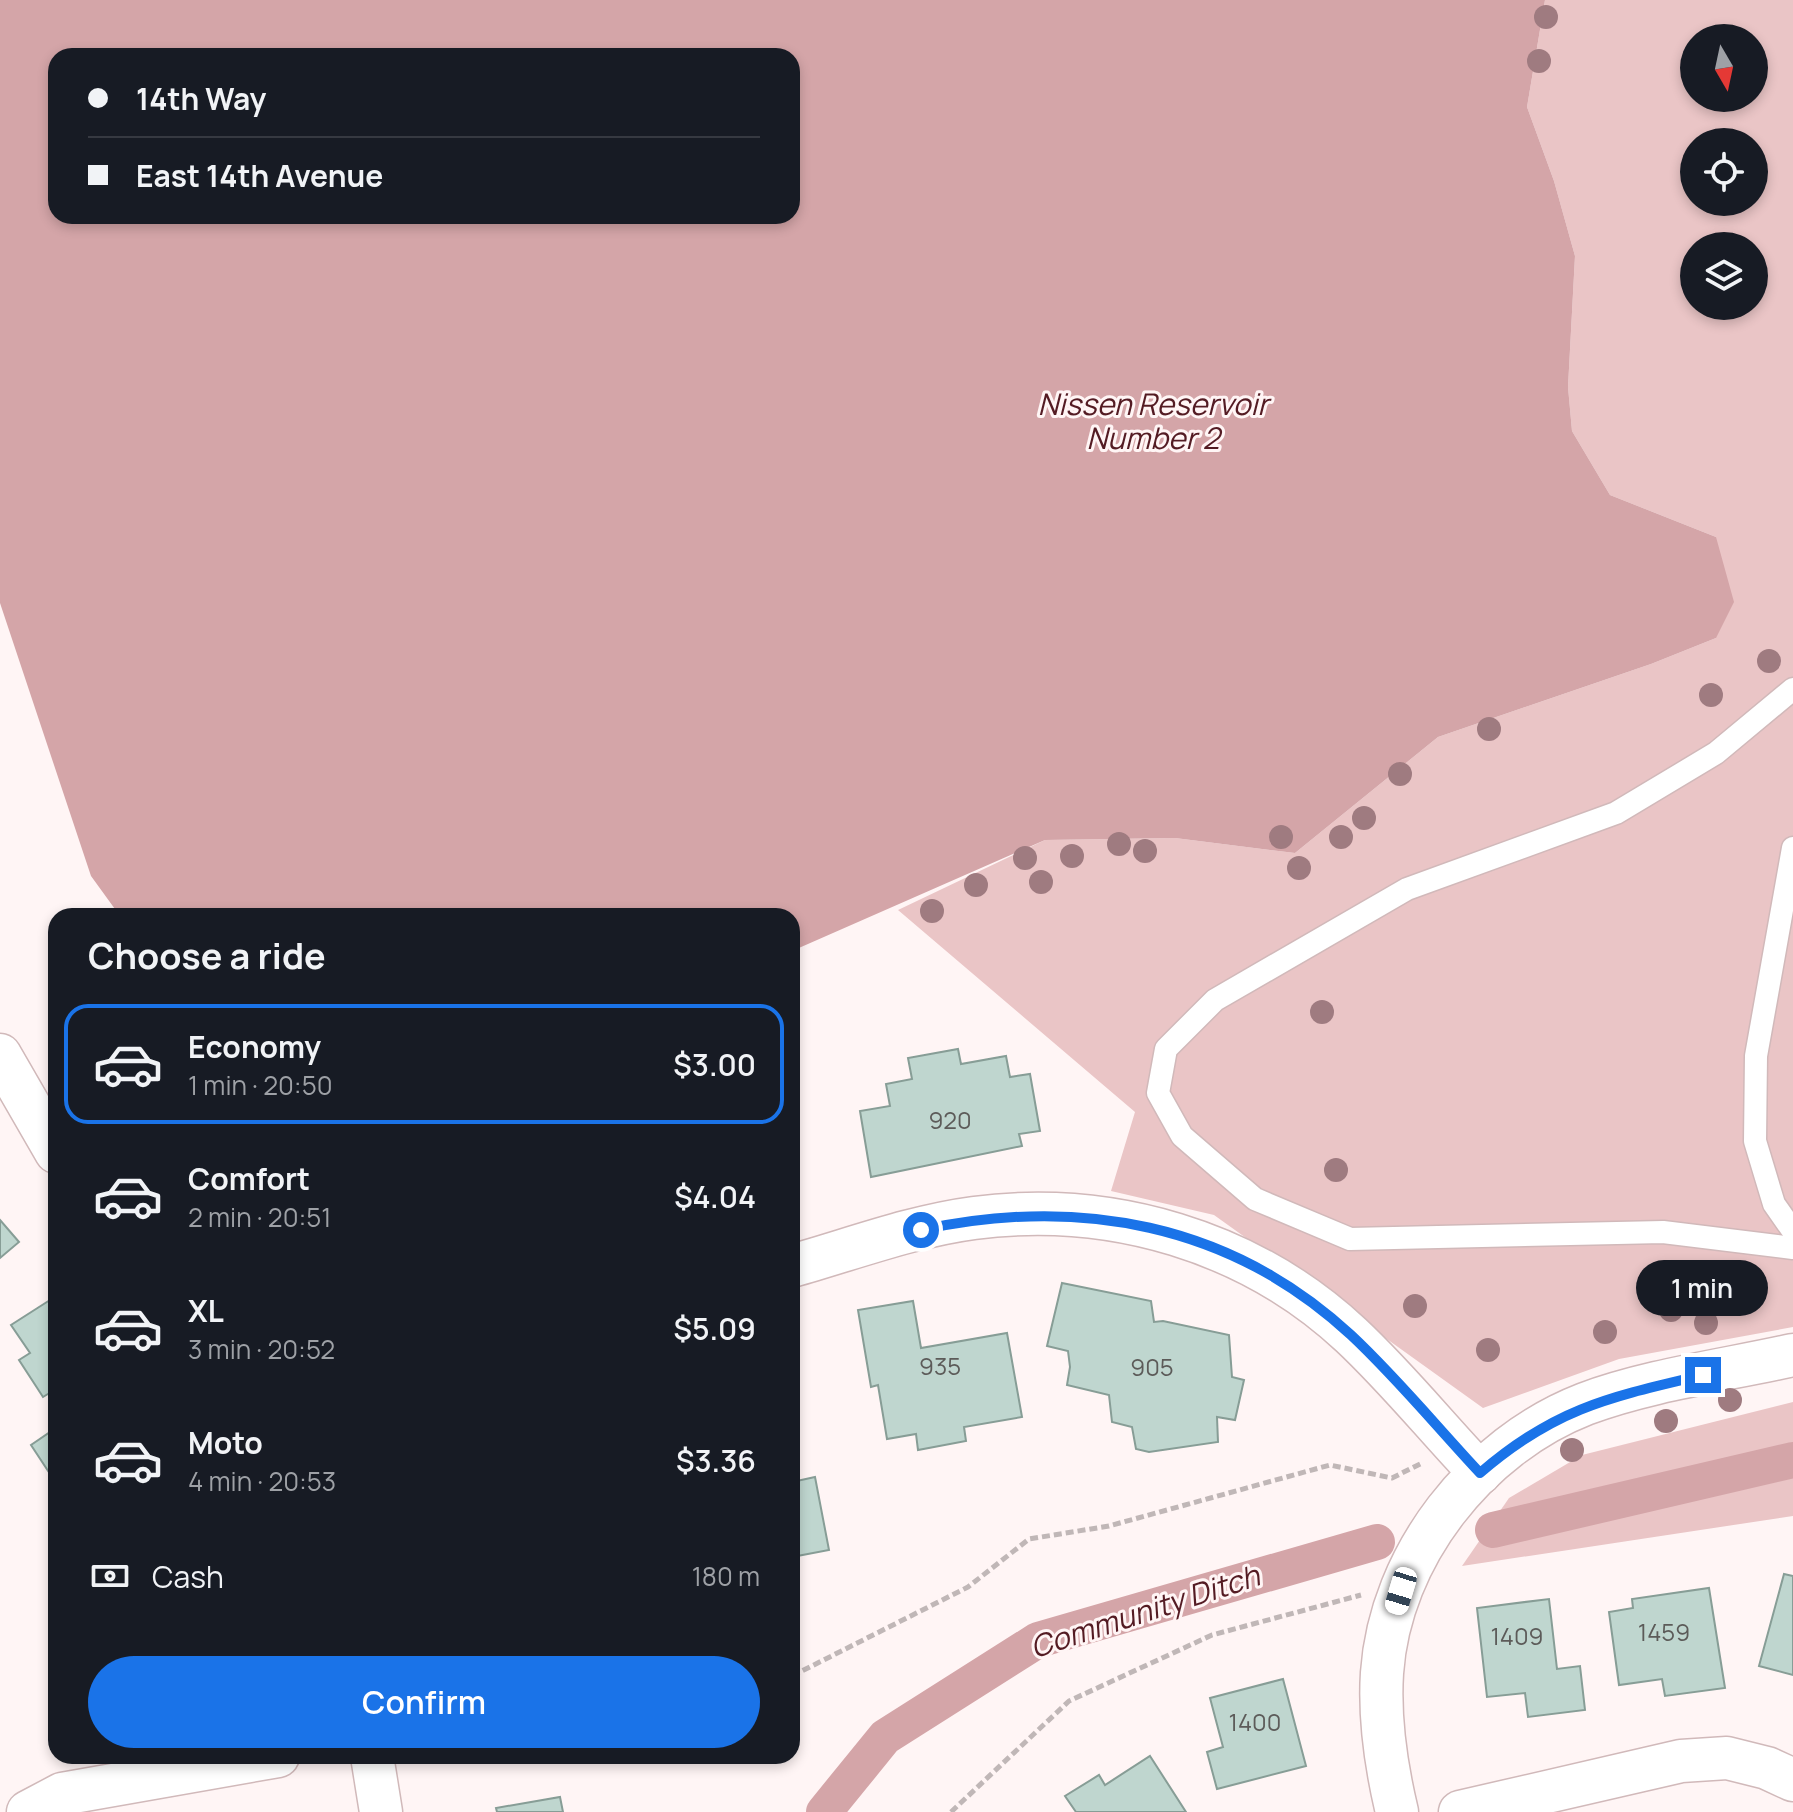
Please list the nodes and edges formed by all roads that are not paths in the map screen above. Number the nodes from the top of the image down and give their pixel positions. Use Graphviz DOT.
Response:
graph roads {
  1 [pos="1793,689"];
  2 [pos="1793,848"];
  3 [pos="0,1055"];
  4 [pos="48,1138"];
  5 [pos="1793,1231"];
  6 [pos="1793,1248"];
  7 [pos="800,1267"];
  8 [pos="1793,1355"];
  9 [pos="1468,1460"];
  10 [pos="233,1764"];
  11 [pos="373,1764"];
  12 [pos="1793,1780"];
  13 [pos="28,1812"];
  14 [pos="381,1812"];
  15 [pos="1397,1812"];
  16 [pos="1460,1812"];
  1 -- 6 [label="lane"];
  2 -- 5 [label="lane"];
  3 -- 4 [label="street"];
  7 -- 9 [label="street"];
  8 -- 9 [label="street"];
  9 -- 15 [label="street"];
  10 -- 13 [label="street"];
  11 -- 14 [label="street"];
  12 -- 16 [label="street"];
}
